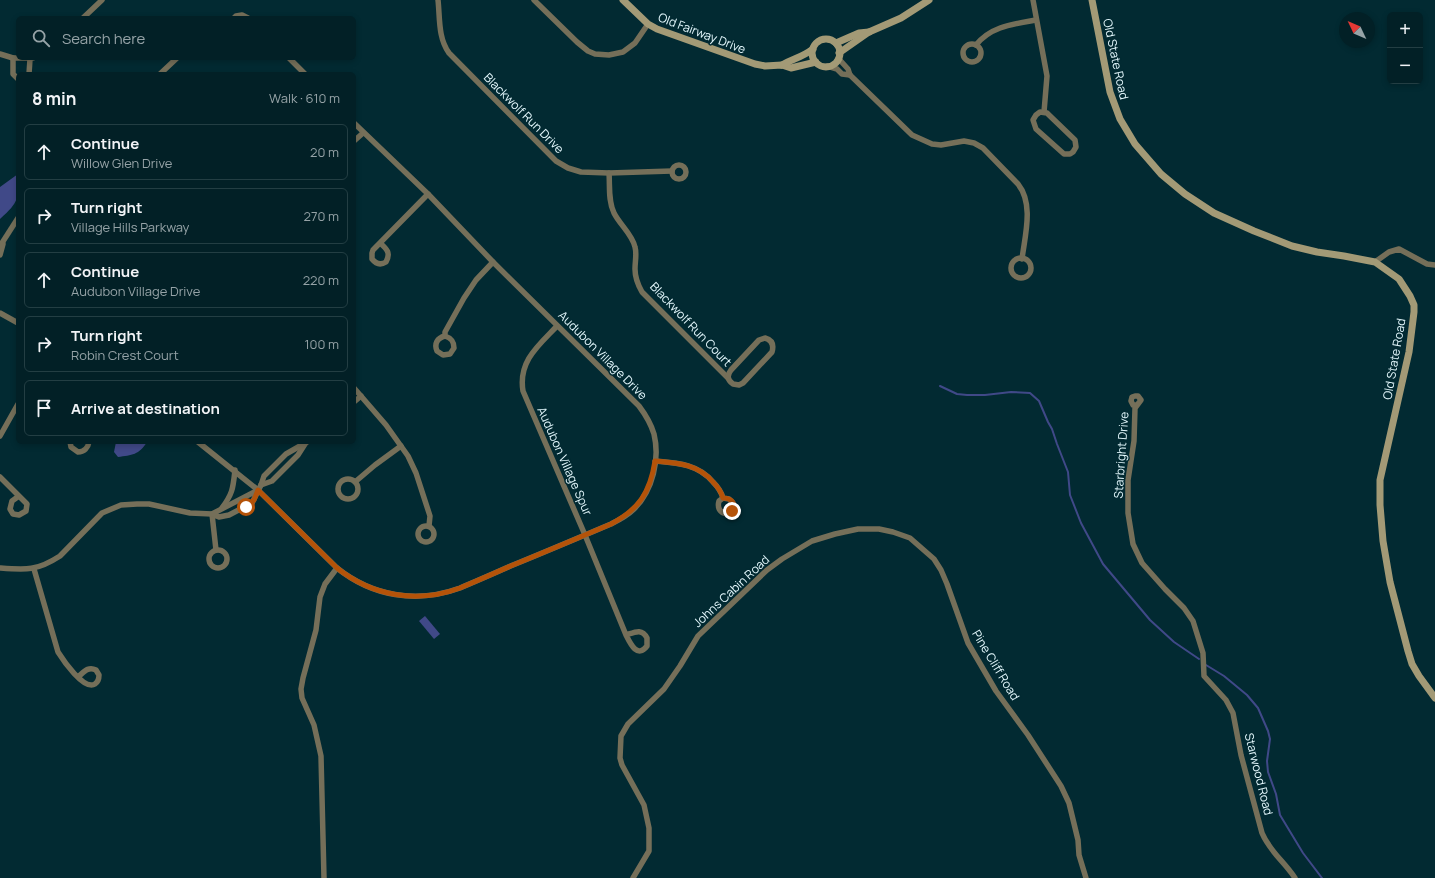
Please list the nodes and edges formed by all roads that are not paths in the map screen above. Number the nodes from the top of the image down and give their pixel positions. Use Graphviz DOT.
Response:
graph roads {
  1 [pos="102,0"];
  2 [pos="438,0"];
  3 [pos="534,0"];
  4 [pos="623,0"];
  5 [pos="928,0"];
  6 [pos="1033,0"];
  7 [pos="1092,0"];
  8 [pos="85,16"];
  9 [pos="1036,20"];
  10 [pos="648,24"];
  11 [pos="869,32"];
  12 [pos="836,43"];
  13 [pos="976,45"];
  14 [pos="812,49"];
  15 [pos="0,54"];
  16 [pos="839,56"];
  17 [pos="13,58"];
  18 [pos="32,60"];
  19 [pos="175,60"];
  20 [pos="291,60"];
  21 [pos="816,62"];
  22 [pos="782,65"];
  23 [pos="827,66"];
  24 [pos="29,72"];
  25 [pos="162,72"];
  26 [pos="303,72"];
  27 [pos="850,75"];
  28 [pos="16,77"];
  29 [pos="1044,112"];
  30 [pos="356,126"];
  31 [pos="363,132"];
  32 [pos="356,139"];
  33 [pos="672,171"];
  34 [pos="609,173"];
  35 [pos="428,194"];
  36 [pos="16,221"];
  37 [pos="380,243"];
  38 [pos="1,245"];
  39 [pos="0,255"];
  40 [pos="1022,259"];
  41 [pos="493,262"];
  42 [pos="1375,262"];
  43 [pos="1435,265"];
  44 [pos="0,313"];
  45 [pos="16,322"];
  46 [pos="558,326"];
  47 [pos="445,336"];
  48 [pos="728,378"];
  49 [pos="356,390"];
  50 [pos="361,396"];
  51 [pos="356,400"];
  52 [pos="1137,405"];
  53 [pos="16,408"];
  54 [pos="0,436"];
  55 [pos="70,444"];
  56 [pos="88,444"];
  57 [pos="201,444"];
  58 [pos="303,444"];
  59 [pos="305,444"];
  60 [pos="401,446"];
  61 [pos="655,461"];
  62 [pos="235,470"];
  63 [pos="0,477"];
  64 [pos="355,482"];
  65 [pos="260,487"];
  66 [pos="21,498"];
  67 [pos="723,498"];
  68 [pos="222,508"];
  69 [pos="212,514"];
  70 [pos="429,526"];
  71 [pos="585,535"];
  72 [pos="812,542"];
  73 [pos="216,550"];
  74 [pos="0,568"];
  75 [pos="337,568"];
  76 [pos="34,569"];
  77 [pos="626,635"];
  78 [pos="1204,676"];
  79 [pos="78,677"];
  80 [pos="1435,698"];
  81 [pos="324,878"];
  82 [pos="633,878"];
  83 [pos="1086,878"];
  84 [pos="1295,878"];
  1 -- 8 [label="street"];
  2 -- 34 [label="street, Blackwolf Run Drive"];
  3 -- 10 [label="street"];
  4 -- 10 [label="street, Old Fairway Drive"];
  5 -- 11 [label="street"];
  6 -- 9 [label="street"];
  7 -- 42 [label="street, Old State Road"];
  9 -- 13 [label="street"];
  9 -- 29 [label="street"];
  10 -- 22 [label="street, Old Fairway Drive"];
  11 -- 12 [label="street"];
  11 -- 16 [label="street"];
  12 -- 14 [label="street"];
  12 -- 16 [label="street"];
  14 -- 21 [label="street"];
  14 -- 22 [label="street, Old Fairway Drive"];
  15 -- 17 [label="street"];
  16 -- 23 [label="street"];
  16 -- 27 [label="street"];
  17 -- 28 [label="street"];
  18 -- 24 [label="street"];
  19 -- 25 [label="street"];
  20 -- 26 [label="street"];
  21 -- 22 [label="street, Old Fairway Drive"];
  21 -- 23 [label="street"];
  23 -- 27 [label="street"];
  27 -- 40 [label="street"];
  29 -- 29 [label="street"];
  30 -- 31 [label="street, Audubon Village Drive"];
  31 -- 32 [label="street"];
  31 -- 35 [label="street, Audubon Village Drive"];
  33 -- 34 [label="street, Blackwolf Run Drive"];
  34 -- 48 [label="street, Blackwolf Run Court"];
  35 -- 37 [label="street"];
  35 -- 41 [label="street, Audubon Village Drive"];
  36 -- 38 [label="street"];
  37 -- 37 [label="street"];
  38 -- 39 [label="street"];
  41 -- 46 [label="street, Audubon Village Drive"];
  41 -- 47 [label="street"];
  42 -- 43 [label="street"];
  42 -- 80 [label="street, Old State Road"];
  44 -- 45 [label="street"];
  46 -- 61 [label="street, Audubon Village Drive"];
  46 -- 71 [label="street, Audubon Village Spur"];
  48 -- 48 [label="street, Blackwolf Run Court"];
  49 -- 50 [label="street"];
  50 -- 51 [label="street"];
  50 -- 60 [label="street"];
  52 -- 78 [label="street, Starbright Drive"];
  53 -- 54 [label="street"];
  55 -- 56 [label="street"];
  57 -- 62 [label="street, Audubon Village Drive"];
  58 -- 65 [label="street"];
  59 -- 65 [label="street"];
  60 -- 64 [label="street"];
  60 -- 70 [label="street"];
  61 -- 67 [label="street"];
  61 -- 71 [label="street, Audubon Village Drive"];
  62 -- 65 [label="street, Audubon Village Drive"];
  62 -- 68 [label="street"];
  63 -- 66 [label="street"];
  65 -- 68 [label="street"];
  65 -- 69 [label="street"];
  65 -- 75 [label="street, Audubon Village Drive"];
  68 -- 69 [label="street"];
  69 -- 73 [label="street"];
  69 -- 76 [label="street"];
  71 -- 75 [label="street, Audubon Village Drive"];
  71 -- 77 [label="street, Audubon Village Spur"];
  72 -- 82 [label="street, Johns Cabin Road"];
  72 -- 83 [label="street, Pine Cliff Road"];
  74 -- 76 [label="street"];
  75 -- 81 [label="street"];
  76 -- 79 [label="street"];
  78 -- 84 [label="street, Starwood Road"];
  79 -- 79 [label="street"];
}
